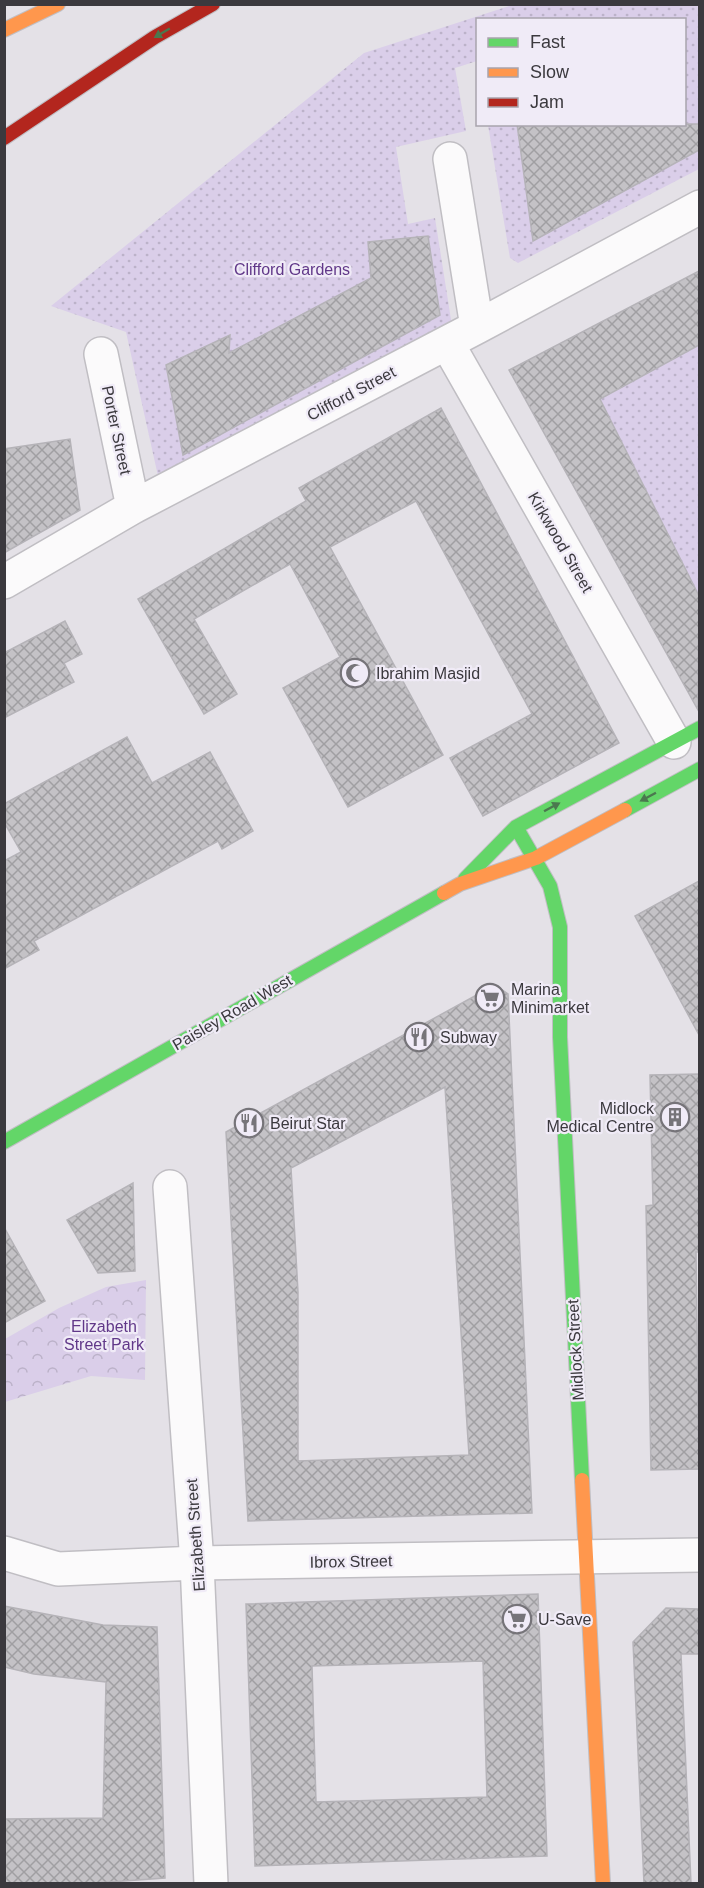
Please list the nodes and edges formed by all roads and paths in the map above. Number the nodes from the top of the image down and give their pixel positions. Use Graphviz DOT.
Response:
graph roads {
  1 [pos="58,4"];
  2 [pos="213,4"];
  3 [pos="4,30"];
  4 [pos="4,138"];
  5 [pos="450,159"];
  6 [pos="699,207"];
  7 [pos="477,327"];
  8 [pos="447,343"];
  9 [pos="101,354"];
  10 [pos="133,507"];
  11 [pos="4,582"];
  12 [pos="687,735"];
  13 [pos="699,770"];
  14 [pos="516,827"];
  15 [pos="536,858"];
  16 [pos="460,884"];
  17 [pos="4,1142"];
  18 [pos="170,1187"];
  19 [pos="4,1552"];
  20 [pos="699,1555"];
  21 [pos="585,1557"];
  22 [pos="197,1563"];
  23 [pos="211,1884"];
  24 [pos="603,1884"];
  1 -- 3 [label="main road"];
  2 -- 4 [label="main road, one-way"];
  5 -- 7 [label="street"];
  6 -- 7 [label="street, Clifford Street"];
  7 -- 8 [label="street, Clifford Street"];
  8 -- 10 [label="street, Clifford Street"];
  8 -- 12 [label="street, Kirkwood Street"];
  9 -- 10 [label="street, Porter Street"];
  10 -- 11 [label="street, Clifford Street"];
  14 -- 12 [label="main road, Paisley Road West, one-way"];
  13 -- 15 [label="main road, Paisley Road West, one-way"];
  14 -- 15 [label="main road, Midlock Street"];
  14 -- 16 [label="main road, Paisley Road West"];
  15 -- 16 [label="main road, Paisley Road West"];
  15 -- 21 [label="main road, Midlock Street"];
  16 -- 17 [label="main road, Paisley Road West"];
  18 -- 22 [label="street, Elizabeth Street"];
  19 -- 22 [label="street, Ibrox Street"];
  20 -- 21 [label="street, Ibrox Street"];
  21 -- 22 [label="street, Ibrox Street"];
  21 -- 24 [label="main road, Midlock Street"];
  22 -- 23 [label="street, Elizabeth Street"];
}
